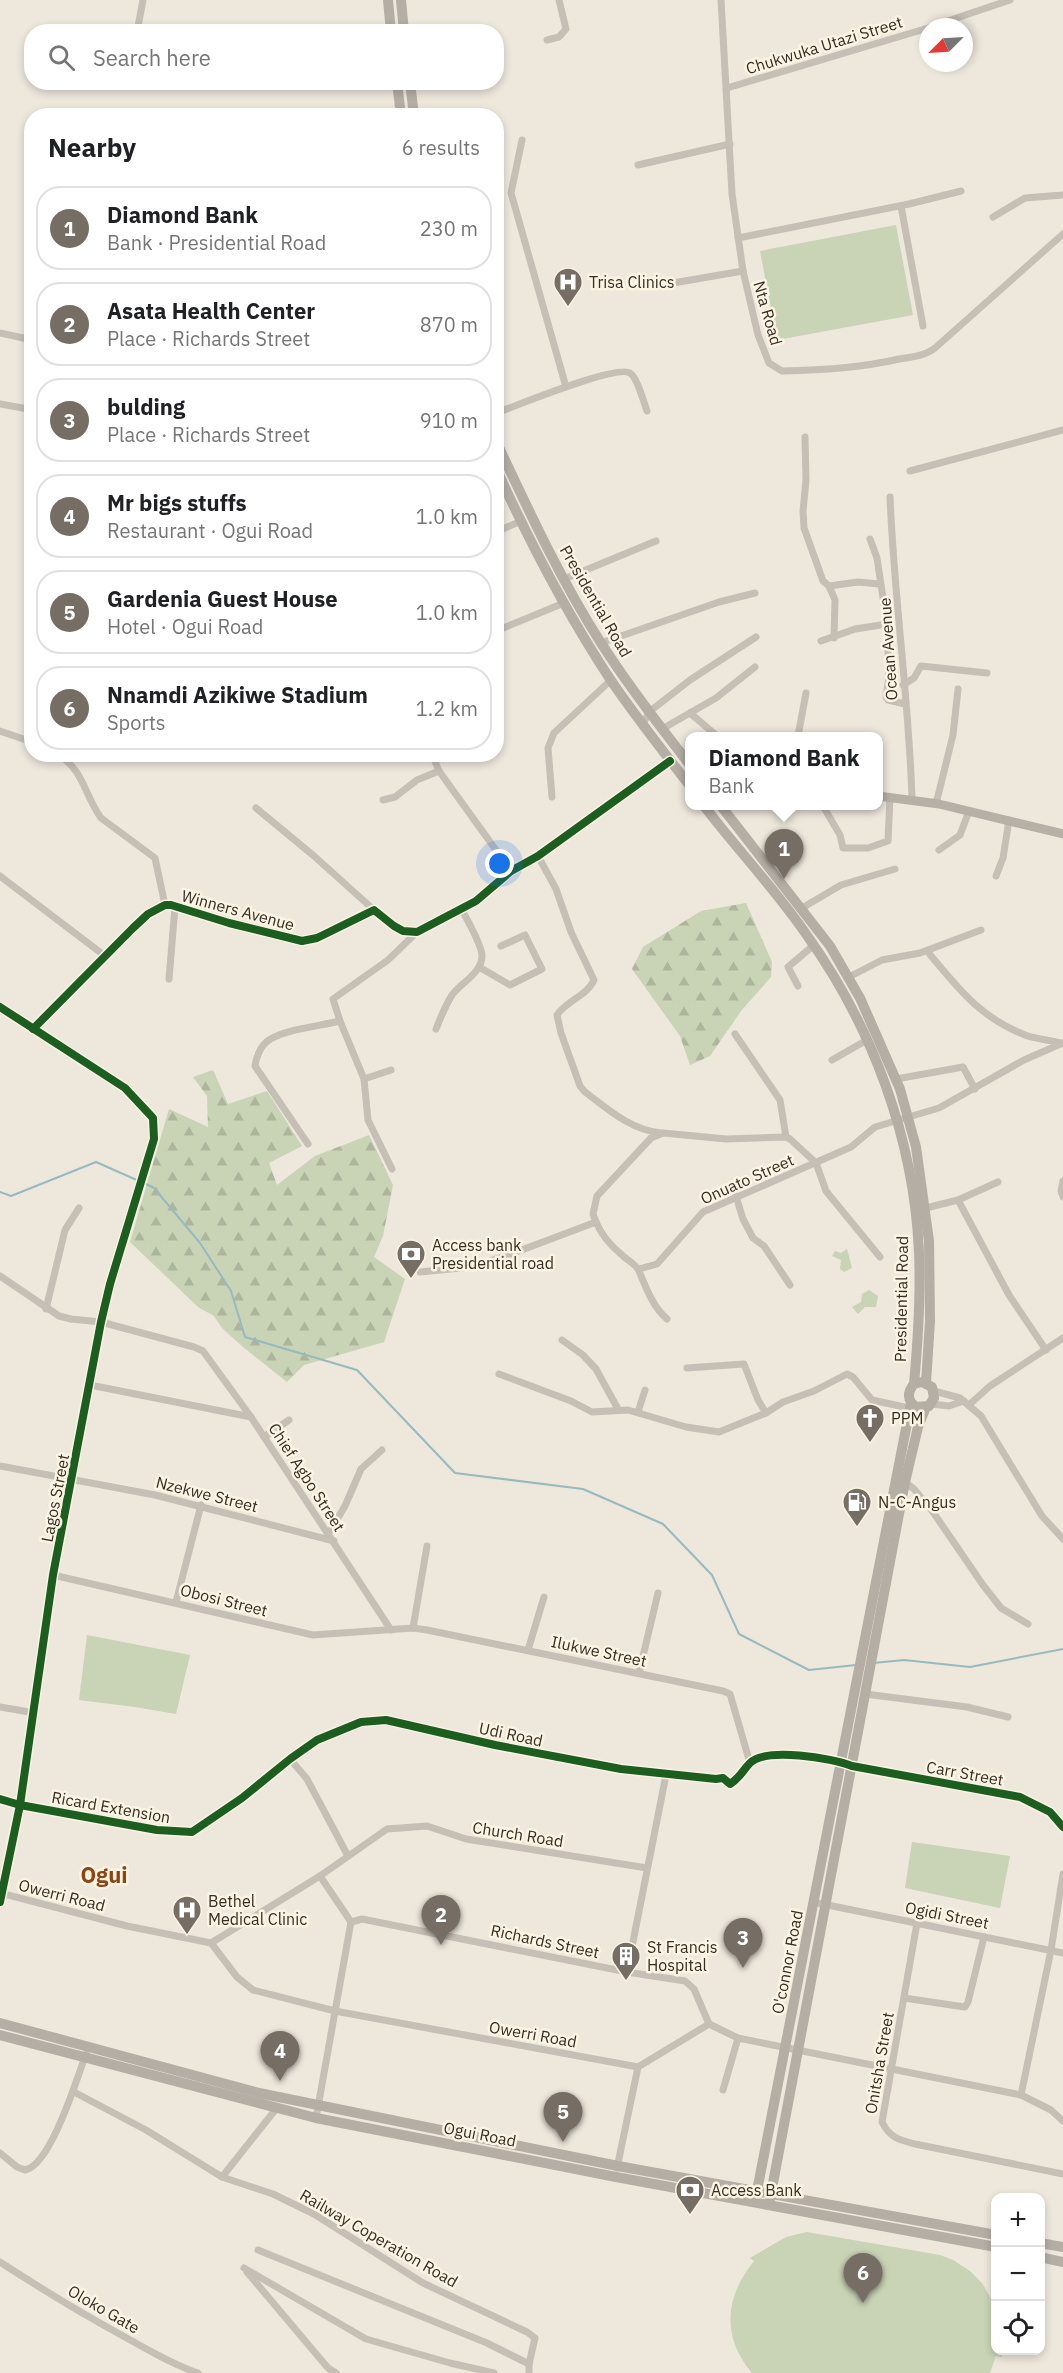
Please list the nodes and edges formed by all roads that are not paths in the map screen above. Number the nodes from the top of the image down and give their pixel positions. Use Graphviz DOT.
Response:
graph roads {
  1 [pos="143,0"];
  2 [pos="401,0"];
  3 [pos="559,0"];
  4 [pos="721,0"];
  5 [pos="1004,1"];
  6 [pos="387,3"];
  7 [pos="955,18"];
  8 [pos="138,24"];
  9 [pos="390,24"];
  10 [pos="403,24"];
  11 [pos="919,30"];
  12 [pos="547,40"];
  13 [pos="727,88"];
  14 [pos="398,90"];
  15 [pos="411,90"];
  16 [pos="400,108"];
  17 [pos="413,108"];
  18 [pos="522,140"];
  19 [pos="730,144"];
  20 [pos="638,165"];
  21 [pos="961,191"];
  22 [pos="1063,195"];
  23 [pos="901,206"];
  24 [pos="993,216"];
  25 [pos="1063,234"];
  26 [pos="738,238"];
  27 [pos="743,271"];
  28 [pos="673,284"];
  29 [pos="923,326"];
  30 [pos="0,333"];
  31 [pos="24,338"];
  32 [pos="566,387"];
  33 [pos="0,404"];
  34 [pos="24,408"];
  35 [pos="504,410"];
  36 [pos="647,411"];
  37 [pos="1063,430"];
  38 [pos="805,437"];
  39 [pos="504,457"];
  40 [pos="910,471"];
  41 [pos="504,485"];
  42 [pos="890,497"];
  43 [pos="521,521"];
  44 [pos="504,528"];
  45 [pos="540,531"];
  46 [pos="529,537"];
  47 [pos="870,539"];
  48 [pos="656,541"];
  49 [pos="564,579"];
  50 [pos="879,584"];
  51 [pos="829,586"];
  52 [pos="755,592"];
  53 [pos="564,603"];
  54 [pos="887,624"];
  55 [pos="504,628"];
  56 [pos="756,637"];
  57 [pos="834,638"];
  58 [pos="821,641"];
  59 [pos="601,643"];
  60 [pos="612,659"];
  61 [pos="602,665"];
  62 [pos="755,667"];
  63 [pos="987,673"];
  64 [pos="611,680"];
  65 [pos="903,685"];
  66 [pos="958,688"];
  67 [pos="806,693"];
  68 [pos="905,704"];
  69 [pos="649,712"];
  70 [pos="690,713"];
  71 [pos="643,724"];
  72 [pos="662,729"];
  73 [pos="0,731"];
  74 [pos="712,732"];
  75 [pos="799,732"];
  76 [pos="24,739"];
  77 [pos="685,759"];
  78 [pos="670,761"];
  79 [pos="68,762"];
  80 [pos="436,762"];
  81 [pos="440,771"];
  82 [pos="685,780"];
  83 [pos="883,796"];
  84 [pos="552,797"];
  85 [pos="890,797"];
  86 [pos="912,799"];
  87 [pos="384,801"];
  88 [pos="936,804"];
  89 [pos="256,808"];
  90 [pos="707,810"];
  91 [pos="724,810"];
  92 [pos="825,810"];
  93 [pos="969,811"];
  94 [pos="1009,820"];
  95 [pos="1063,834"];
  96 [pos="939,850"];
  97 [pos="538,856"];
  98 [pos="895,869"];
  99 [pos="511,871"];
  100 [pos="0,876"];
  101 [pos="996,876"];
  102 [pos="165,905"];
  103 [pos="176,907"];
  104 [pos="461,908"];
  105 [pos="802,908"];
  106 [pos="374,910"];
  107 [pos="981,930"];
  108 [pos="417,932"];
  109 [pos="814,945"];
  110 [pos="501,946"];
  111 [pos="927,951"];
  112 [pos="105,956"];
  113 [pos="479,967"];
  114 [pos="849,977"];
  115 [pos="169,979"];
  116 [pos="798,986"];
  117 [pos="855,1000"];
  118 [pos="0,1007"];
  119 [pos="340,1021"];
  120 [pos="33,1029"];
  121 [pos="436,1029"];
  122 [pos="735,1034"];
  123 [pos="867,1040"];
  124 [pos="1062,1043"];
  125 [pos="831,1060"];
  126 [pos="391,1070"];
  127 [pos="364,1079"];
  128 [pos="896,1079"];
  129 [pos="975,1089"];
  130 [pos="902,1119"];
  131 [pos="663,1133"];
  132 [pos="786,1137"];
  133 [pos="308,1144"];
  134 [pos="816,1163"];
  135 [pos="392,1169"];
  136 [pos="1063,1181"];
  137 [pos="998,1182"];
  138 [pos="736,1196"];
  139 [pos="1063,1197"];
  140 [pos="958,1200"];
  141 [pos="79,1208"];
  142 [pos="926,1208"];
  143 [pos="596,1222"];
  144 [pos="880,1257"];
  145 [pos="639,1269"];
  146 [pos="420,1272"];
  147 [pos="0,1276"];
  148 [pos="790,1285"];
  149 [pos="46,1309"];
  150 [pos="668,1319"];
  151 [pos="101,1322"];
  152 [pos="1063,1338"];
  153 [pos="562,1340"];
  154 [pos="1046,1350"];
  155 [pos="687,1368"];
  156 [pos="499,1374"];
  157 [pos="90,1385"];
  158 [pos="924,1386"];
  159 [pos="645,1390"];
  160 [pos="967,1402"];
  161 [pos="910,1405"];
  162 [pos="928,1406"];
  163 [pos="618,1409"];
  164 [pos="638,1412"];
  165 [pos="766,1413"];
  166 [pos="251,1417"];
  167 [pos="289,1420"];
  168 [pos="264,1437"];
  169 [pos="382,1450"];
  170 [pos="0,1466"];
  171 [pos="903,1466"];
  172 [pos="73,1480"];
  173 [pos="905,1482"];
  174 [pos="201,1505"];
  175 [pos="329,1533"];
  176 [pos="1063,1539"];
  177 [pos="334,1542"];
  178 [pos="427,1546"];
  179 [pos="53,1575"];
  180 [pos="658,1593"];
  181 [pos="544,1597"];
  182 [pos="176,1602"];
  183 [pos="1028,1624"];
  184 [pos="413,1628"];
  185 [pos="391,1630"];
  186 [pos="869,1642"];
  187 [pos="528,1650"];
  188 [pos="639,1674"];
  189 [pos="865,1694"];
  190 [pos="0,1707"];
  191 [pos="35,1713"];
  192 [pos="1008,1717"];
  193 [pos="290,1759"];
  194 [pos="840,1761"];
  195 [pos="750,1763"];
  196 [pos="852,1766"];
  197 [pos="666,1775"];
  198 [pos="0,1799"];
  199 [pos="20,1805"];
  200 [pos="1063,1827"];
  201 [pos="197,1830"];
  202 [pos="348,1856"];
  203 [pos="646,1868"];
  204 [pos="1063,1874"];
  205 [pos="320,1876"];
  206 [pos="0,1896"];
  207 [pos="813,1902"];
  208 [pos="825,1905"];
  209 [pos="351,1922"];
  210 [pos="917,1923"];
  211 [pos="984,1937"];
  212 [pos="211,1943"];
  213 [pos="1051,1950"];
  214 [pos="1063,1953"];
  215 [pos="627,1972"];
  216 [pos="904,1998"];
  217 [pos="335,2011"];
  218 [pos="0,2023"];
  219 [pos="709,2024"];
  220 [pos="0,2035"];
  221 [pos="738,2038"];
  222 [pos="786,2048"];
  223 [pos="798,2050"];
  224 [pos="86,2054"];
  225 [pos="639,2067"];
  226 [pos="891,2068"];
  227 [pos="723,2090"];
  228 [pos="74,2092"];
  229 [pos="1021,2095"];
  230 [pos="319,2105"];
  231 [pos="276,2109"];
  232 [pos="316,2118"];
  233 [pos="1063,2121"];
  234 [pos="0,2153"];
  235 [pos="769,2169"];
  236 [pos="617,2171"];
  237 [pos="1063,2174"];
  238 [pos="222,2177"];
  239 [pos="738,2189"];
  240 [pos="756,2197"];
  241 [pos="788,2197"];
  242 [pos="770,2199"];
  243 [pos="991,2234"];
  244 [pos="1045,2244"];
  245 [pos="991,2246"];
  246 [pos="1063,2247"];
  247 [pos="258,2250"];
  248 [pos="1045,2258"];
  249 [pos="1063,2260"];
  250 [pos="0,2262"];
  251 [pos="529,2364"];
  252 [pos="333,2372"];
  253 [pos="198,2373"];
  254 [pos="494,2373"];
  255 [pos="529,2373"];
  1 -- 8 [label="street"];
  2 -- 10 [label="main road"];
  3 -- 12 [label="street"];
  4 -- 13 [label="street, Nta Road"];
  5 -- 7 [label="street, Chukwuka Utazi Street"];
  6 -- 9 [label="main road"];
  11 -- 13 [label="street, Chukwuka Utazi Street"];
  13 -- 19 [label="street, Nta Road"];
  14 -- 16 [label="main road"];
  15 -- 17 [label="main road"];
  18 -- 32 [label="street"];
  19 -- 20 [label="street"];
  19 -- 26 [label="street, Nta Road"];
  21 -- 23 [label="street"];
  22 -- 24 [label="street"];
  23 -- 26 [label="street"];
  23 -- 29 [label="street"];
  25 -- 27 [label="street, Nta Road"];
  26 -- 27 [label="street, Nta Road"];
  27 -- 28 [label="street"];
  30 -- 31 [label="street"];
  32 -- 35 [label="street"];
  32 -- 36 [label="street"];
  33 -- 34 [label="street"];
  37 -- 40 [label="street"];
  38 -- 51 [label="street"];
  39 -- 45 [label="main road, Presidential Road"];
  41 -- 43 [label="main road, Presidential Road"];
  42 -- 65 [label="street, Ocean Avenue"];
  43 -- 44 [label="street"];
  43 -- 46 [label="main road, Presidential Road"];
  45 -- 46 [label="street"];
  45 -- 49 [label="main road, Presidential Road"];
  46 -- 53 [label="main road, Presidential Road"];
  47 -- 50 [label="street"];
  48 -- 49 [label="street"];
  49 -- 59 [label="main road, Presidential Road"];
  50 -- 51 [label="street"];
  50 -- 54 [label="street"];
  51 -- 57 [label="street"];
  52 -- 59 [label="street"];
  53 -- 55 [label="street"];
  53 -- 61 [label="main road, Presidential Road"];
  54 -- 57 [label="street"];
  54 -- 68 [label="street"];
  56 -- 69 [label="street"];
  57 -- 58 [label="street"];
  59 -- 60 [label="main road, Presidential Road"];
  60 -- 61 [label="street"];
  60 -- 69 [label="main road, Presidential Road"];
  61 -- 64 [label="main road, Presidential Road"];
  62 -- 70 [label="street"];
  63 -- 65 [label="street"];
  64 -- 71 [label="main road, Presidential Road"];
  64 -- 84 [label="street"];
  65 -- 68 [label="street, Ocean Avenue"];
  66 -- 88 [label="street"];
  67 -- 75 [label="street"];
  68 -- 86 [label="street, Ocean Avenue"];
  69 -- 71 [label="street"];
  69 -- 72 [label="main road, Presidential Road"];
  70 -- 72 [label="street"];
  70 -- 74 [label="street"];
  71 -- 78 [label="main road, Presidential Road"];
  72 -- 77 [label="main road, Presidential Road"];
  73 -- 76 [label="street"];
  78 -- 82 [label="main road, Presidential Road"];
  78 -- 97 [label="street"];
  79 -- 102 [label="street"];
  80 -- 81 [label="street"];
  81 -- 87 [label="street"];
  81 -- 99 [label="street"];
  83 -- 85 [label="street"];
  85 -- 86 [label="street"];
  85 -- 92 [label="street"];
  86 -- 88 [label="street"];
  88 -- 93 [label="street"];
  89 -- 106 [label="street"];
  90 -- 109 [label="main road, Presidential Road"];
  91 -- 105 [label="main road, Presidential Road"];
  93 -- 94 [label="street"];
  93 -- 96 [label="street"];
  94 -- 95 [label="street"];
  94 -- 101 [label="street"];
  97 -- 99 [label="street"];
  97 -- 131 [label="street"];
  98 -- 105 [label="street"];
  99 -- 104 [label="street"];
  100 -- 112 [label="street"];
  102 -- 103 [label="street, Winners Avenue"];
  102 -- 112 [label="street, Winners Avenue"];
  103 -- 106 [label="street, Winners Avenue"];
  103 -- 115 [label="street"];
  104 -- 108 [label="street"];
  104 -- 113 [label="street"];
  105 -- 114 [label="main road, Presidential Road"];
  106 -- 108 [label="street"];
  107 -- 111 [label="street"];
  108 -- 119 [label="street"];
  109 -- 116 [label="street"];
  109 -- 117 [label="main road, Presidential Road"];
  110 -- 113 [label="street"];
  111 -- 114 [label="street"];
  111 -- 124 [label="street"];
  112 -- 120 [label="street, Winners Avenue"];
  113 -- 121 [label="street"];
  114 -- 117 [label="main road, Presidential Road"];
  117 -- 123 [label="main road, Presidential Road"];
  117 -- 128 [label="main road, Presidential Road"];
  118 -- 120 [label="street"];
  119 -- 127 [label="street"];
  119 -- 133 [label="street"];
  120 -- 151 [label="street, Lagos Street"];
  122 -- 132 [label="street"];
  123 -- 125 [label="street"];
  123 -- 130 [label="main road, Presidential Road"];
  124 -- 129 [label="street, Onuato Street"];
  126 -- 127 [label="street"];
  127 -- 135 [label="street"];
  128 -- 129 [label="street"];
  128 -- 130 [label="main road, Presidential Road"];
  129 -- 130 [label="street, Onuato Street"];
  130 -- 134 [label="street, Onuato Street"];
  130 -- 142 [label="main road, Presidential Road"];
  130 -- 158 [label="main road, Presidential Road"];
  131 -- 132 [label="street, Onuato Street"];
  131 -- 143 [label="street, Onuato Street"];
  132 -- 134 [label="street, Onuato Street"];
  134 -- 138 [label="street, Onuato Street"];
  134 -- 144 [label="street"];
  136 -- 139 [label="street"];
  137 -- 140 [label="street"];
  138 -- 145 [label="street, Onuato Street"];
  138 -- 148 [label="street"];
  140 -- 142 [label="street"];
  140 -- 154 [label="street"];
  141 -- 149 [label="street"];
  142 -- 158 [label="main road, Presidential Road"];
  143 -- 145 [label="street"];
  143 -- 146 [label="street"];
  145 -- 150 [label="street"];
  147 -- 149 [label="street"];
  149 -- 151 [label="street"];
  151 -- 157 [label="street, Lagos Street"];
  151 -- 166 [label="street"];
  152 -- 154 [label="street"];
  153 -- 163 [label="street"];
  154 -- 160 [label="street"];
  155 -- 165 [label="street"];
  156 -- 163 [label="street"];
  157 -- 166 [label="street, Chief Agbo Street"];
  157 -- 172 [label="street, Lagos Street"];
  158 -- 160 [label="street"];
  158 -- 161 [label="main road, Presidential Road"];
  158 -- 162 [label="main road, Presidential Road"];
  159 -- 164 [label="street"];
  160 -- 162 [label="street"];
  160 -- 176 [label="street"];
  161 -- 162 [label="main road"];
  161 -- 165 [label="street"];
  161 -- 171 [label="main road, Presidential Road"];
  162 -- 171 [label="main road, Presidential Road"];
  163 -- 164 [label="street"];
  164 -- 165 [label="street"];
  166 -- 168 [label="street, Chief Agbo Street"];
  167 -- 168 [label="street"];
  168 -- 175 [label="street, Chief Agbo Street"];
  169 -- 175 [label="street"];
  170 -- 172 [label="street, Nzekwe Street"];
  171 -- 173 [label="main road, Presidential Road"];
  171 -- 186 [label="main road, Presidential Road"];
  172 -- 174 [label="street, Nzekwe Street"];
  172 -- 179 [label="street, Lagos Street"];
  173 -- 183 [label="street"];
  173 -- 186 [label="main road, Presidential Road"];
  174 -- 177 [label="street, Nzekwe Street"];
  174 -- 182 [label="street"];
  175 -- 177 [label="street, Chief Agbo Street"];
  177 -- 185 [label="street, Chief Agbo Street"];
  178 -- 184 [label="street"];
  179 -- 182 [label="street, Obosi Street"];
  179 -- 191 [label="street, Lagos Street"];
  180 -- 188 [label="street"];
  181 -- 187 [label="street"];
  182 -- 185 [label="street, Obosi Street"];
  184 -- 185 [label="street, Ilukwe Street"];
  184 -- 187 [label="street, Ilukwe Street"];
  186 -- 189 [label="main road, Presidential Road"];
  186 -- 194 [label="main road, Presidential Road"];
  187 -- 188 [label="street, Ilukwe Street"];
  188 -- 195 [label="street, Ilukwe Street"];
  189 -- 192 [label="street"];
  189 -- 196 [label="main road, Presidential Road"];
  190 -- 191 [label="street"];
  191 -- 199 [label="street, Lagos Street"];
  193 -- 197 [label="street, Udi Road"];
  193 -- 201 [label="street, Udi Road"];
  193 -- 202 [label="street"];
  194 -- 195 [label="street, Udi Road"];
  194 -- 196 [label="street, Carr Street"];
  194 -- 207 [label="main road, O'connor Road"];
  195 -- 197 [label="street, Udi Road"];
  196 -- 200 [label="street, Carr Street"];
  196 -- 208 [label="main road, O'connor Road"];
  197 -- 203 [label="street"];
  198 -- 199 [label="street, Ricard Extension"];
  199 -- 201 [label="street, Ricard Extension"];
  199 -- 206 [label="street, Lagos Street"];
  202 -- 203 [label="street, Church Road"];
  202 -- 205 [label="street"];
  203 -- 215 [label="street"];
  204 -- 213 [label="street"];
  205 -- 209 [label="street"];
  205 -- 212 [label="street"];
  206 -- 212 [label="street, Owerri Road"];
  207 -- 208 [label="street, Ogidi Street"];
  207 -- 222 [label="main road, O'connor Road"];
  208 -- 210 [label="street, Ogidi Street"];
  208 -- 223 [label="main road, O'connor Road"];
  209 -- 215 [label="street, Richards Street"];
  209 -- 217 [label="street"];
  210 -- 211 [label="street, Ogidi Street"];
  210 -- 216 [label="street, Onitsha Street"];
  211 -- 213 [label="street, Ogidi Street"];
  211 -- 216 [label="street"];
  212 -- 217 [label="street, Owerri Road"];
  213 -- 214 [label="street, Ogidi Street"];
  213 -- 229 [label="street"];
  215 -- 219 [label="street, Richards Street"];
  216 -- 226 [label="street, Onitsha Street"];
  217 -- 225 [label="street, Owerri Road"];
  217 -- 230 [label="street"];
  218 -- 224 [label="main road, Ogui Road"];
  219 -- 221 [label="street"];
  219 -- 225 [label="street"];
  220 -- 224 [label="main road, Ogui Road"];
  221 -- 222 [label="street"];
  221 -- 227 [label="street"];
  222 -- 223 [label="street"];
  222 -- 235 [label="main road, O'connor Road"];
  223 -- 226 [label="street"];
  223 -- 235 [label="main road, O'connor Road"];
  224 -- 228 [label="street"];
  224 -- 230 [label="main road, Ogui Road"];
  224 -- 231 [label="main road, Ogui Road"];
  225 -- 236 [label="street"];
  226 -- 229 [label="street"];
  226 -- 237 [label="street, Onitsha Street"];
  228 -- 234 [label="street"];
  228 -- 238 [label="street, Railway Coperation Road"];
  229 -- 233 [label="street"];
  230 -- 232 [label="street"];
  230 -- 236 [label="main road, Ogui Road"];
  231 -- 232 [label="main road, Ogui Road"];
  231 -- 238 [label="street"];
  232 -- 236 [label="main road, Ogui Road"];
  235 -- 239 [label="main road"];
  235 -- 240 [label="main road"];
  235 -- 241 [label="main road"];
  235 -- 242 [label="main road"];
  236 -- 239 [label="main road, Ogui Road"];
  236 -- 240 [label="main road, Ogui Road"];
  238 -- 251 [label="street, Railway Coperation Road"];
  239 -- 240 [label="main road, Ogui Road"];
  240 -- 242 [label="main road, Ogui Road"];
  241 -- 242 [label="main road, Ogui Road"];
  241 -- 243 [label="main road, Ogui Road"];
  242 -- 245 [label="main road, Ogui Road"];
  244 -- 246 [label="main road"];
  247 -- 251 [label="street"];
  248 -- 249 [label="main road"];
  250 -- 253 [label="street, Oloko Gate"];
  251 -- 255 [label="street"];
  252 -- 254 [label="street"];
}
